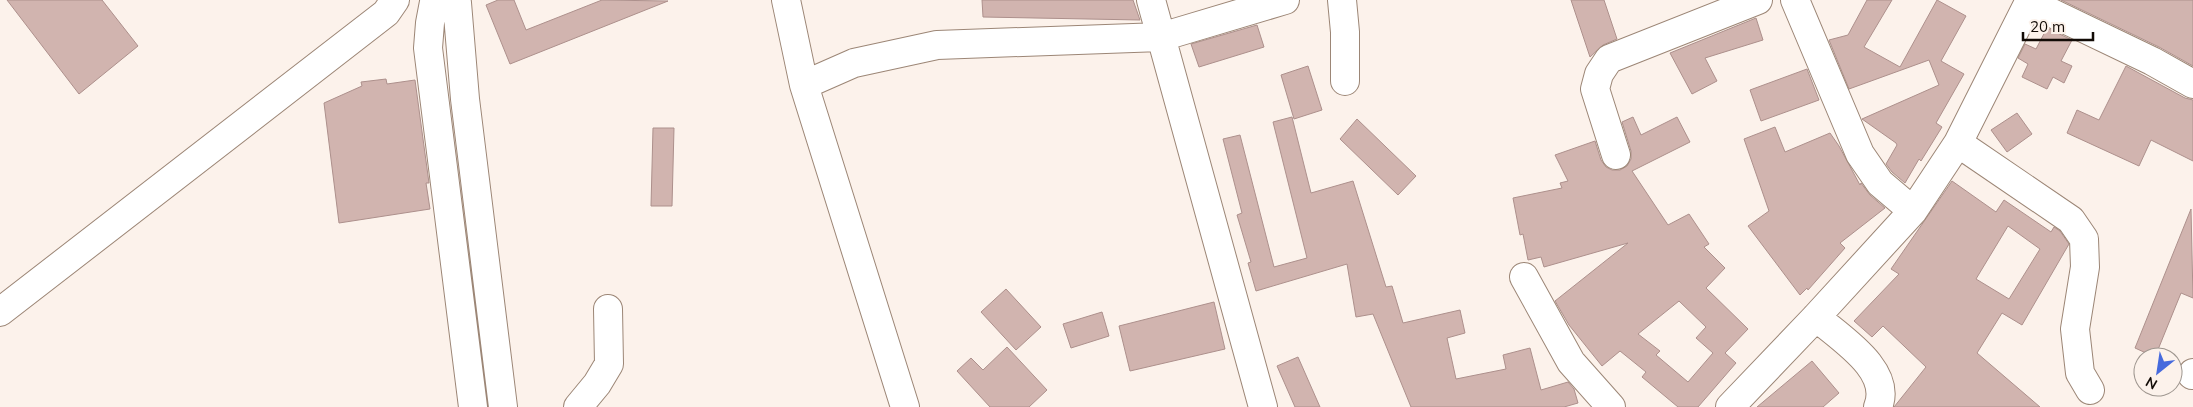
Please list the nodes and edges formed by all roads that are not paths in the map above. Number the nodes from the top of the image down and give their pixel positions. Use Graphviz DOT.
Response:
graph roads {
  1 [pos="786,0"];
  2 [pos="1151,0"];
  3 [pos="1284,0"];
  4 [pos="1342,0"];
  5 [pos="1758,0"];
  6 [pos="1794,0"];
  7 [pos="442,1"];
  8 [pos="2030,1"];
  9 [pos="391,7"];
  10 [pos="1161,37"];
  11 [pos="1345,81"];
  12 [pos="2193,84"];
  13 [pos="804,85"];
  14 [pos="1958,144"];
  15 [pos="1616,155"];
  16 [pos="477,198"];
  17 [pos="447,201"];
  18 [pos="1913,211"];
  19 [pos="1524,278"];
  20 [pos="608,309"];
  21 [pos="0,312"];
  22 [pos="1816,317"];
  23 [pos="2090,390"];
  24 [pos="473,407"];
  25 [pos="503,407"];
  26 [pos="578,407"];
  27 [pos="905,407"];
  28 [pos="1263,407"];
  29 [pos="1611,407"];
  30 [pos="1730,407"];
  31 [pos="1878,407"];
  1 -- 13 [label="street"];
  2 -- 10 [label="street"];
  3 -- 10 [label="street"];
  4 -- 11 [label="street"];
  5 -- 15 [label="street"];
  6 -- 18 [label="street"];
  7 -- 9 [label="street"];
  7 -- 16 [label="street"];
  7 -- 17 [label="street"];
  8 -- 12 [label="street"];
  8 -- 14 [label="street"];
  9 -- 21 [label="street"];
  10 -- 13 [label="street"];
  10 -- 28 [label="street"];
  13 -- 27 [label="street"];
  14 -- 18 [label="street"];
  14 -- 23 [label="street"];
  16 -- 17 [label="street"];
  16 -- 25 [label="street"];
  17 -- 24 [label="street"];
  18 -- 22 [label="street"];
  19 -- 29 [label="street"];
  20 -- 26 [label="street"];
  22 -- 30 [label="street"];
  22 -- 31 [label="street"];
}
